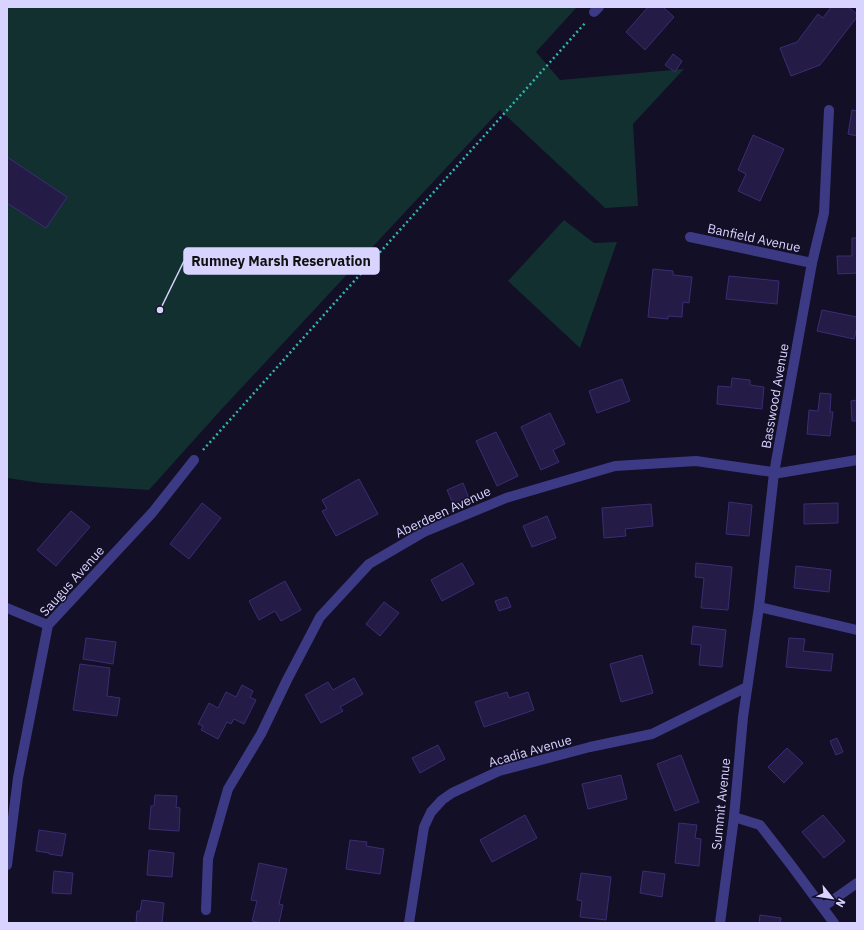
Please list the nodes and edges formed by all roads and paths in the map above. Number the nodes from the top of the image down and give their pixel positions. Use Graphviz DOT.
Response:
graph roads {
  1 [pos="597,10"];
  2 [pos="829,110"];
  3 [pos="690,238"];
  4 [pos="812,263"];
  5 [pos="194,460"];
  6 [pos="857,460"];
  7 [pos="774,473"];
  8 [pos="759,607"];
  9 [pos="7,608"];
  10 [pos="48,625"];
  11 [pos="857,630"];
  12 [pos="747,687"];
  13 [pos="734,817"];
  14 [pos="7,865"];
  15 [pos="857,883"];
  16 [pos="823,907"];
  17 [pos="206,910"];
  18 [pos="409,923"];
  19 [pos="720,923"];
  20 [pos="834,923"];
  1 -- 5 [label="path"];
  2 -- 4 [label="street, Basswood Avenue"];
  3 -- 4 [label="street, Banfield Avenue"];
  4 -- 7 [label="street, Basswood Avenue"];
  5 -- 10 [label="street, Saugus Avenue"];
  6 -- 7 [label="street, Aberdeen Avenue"];
  7 -- 8 [label="street, Basswood Avenue"];
  7 -- 17 [label="street, Aberdeen Avenue"];
  8 -- 11 [label="street"];
  8 -- 12 [label="street, Basswood Avenue"];
  9 -- 10 [label="street"];
  10 -- 14 [label="street, Saugus Avenue"];
  12 -- 13 [label="street, Summit Avenue"];
  12 -- 18 [label="street, Acadia Avenue"];
  13 -- 16 [label="street"];
  13 -- 19 [label="street, Summit Avenue"];
  15 -- 16 [label="street"];
  16 -- 20 [label="street"];
}
